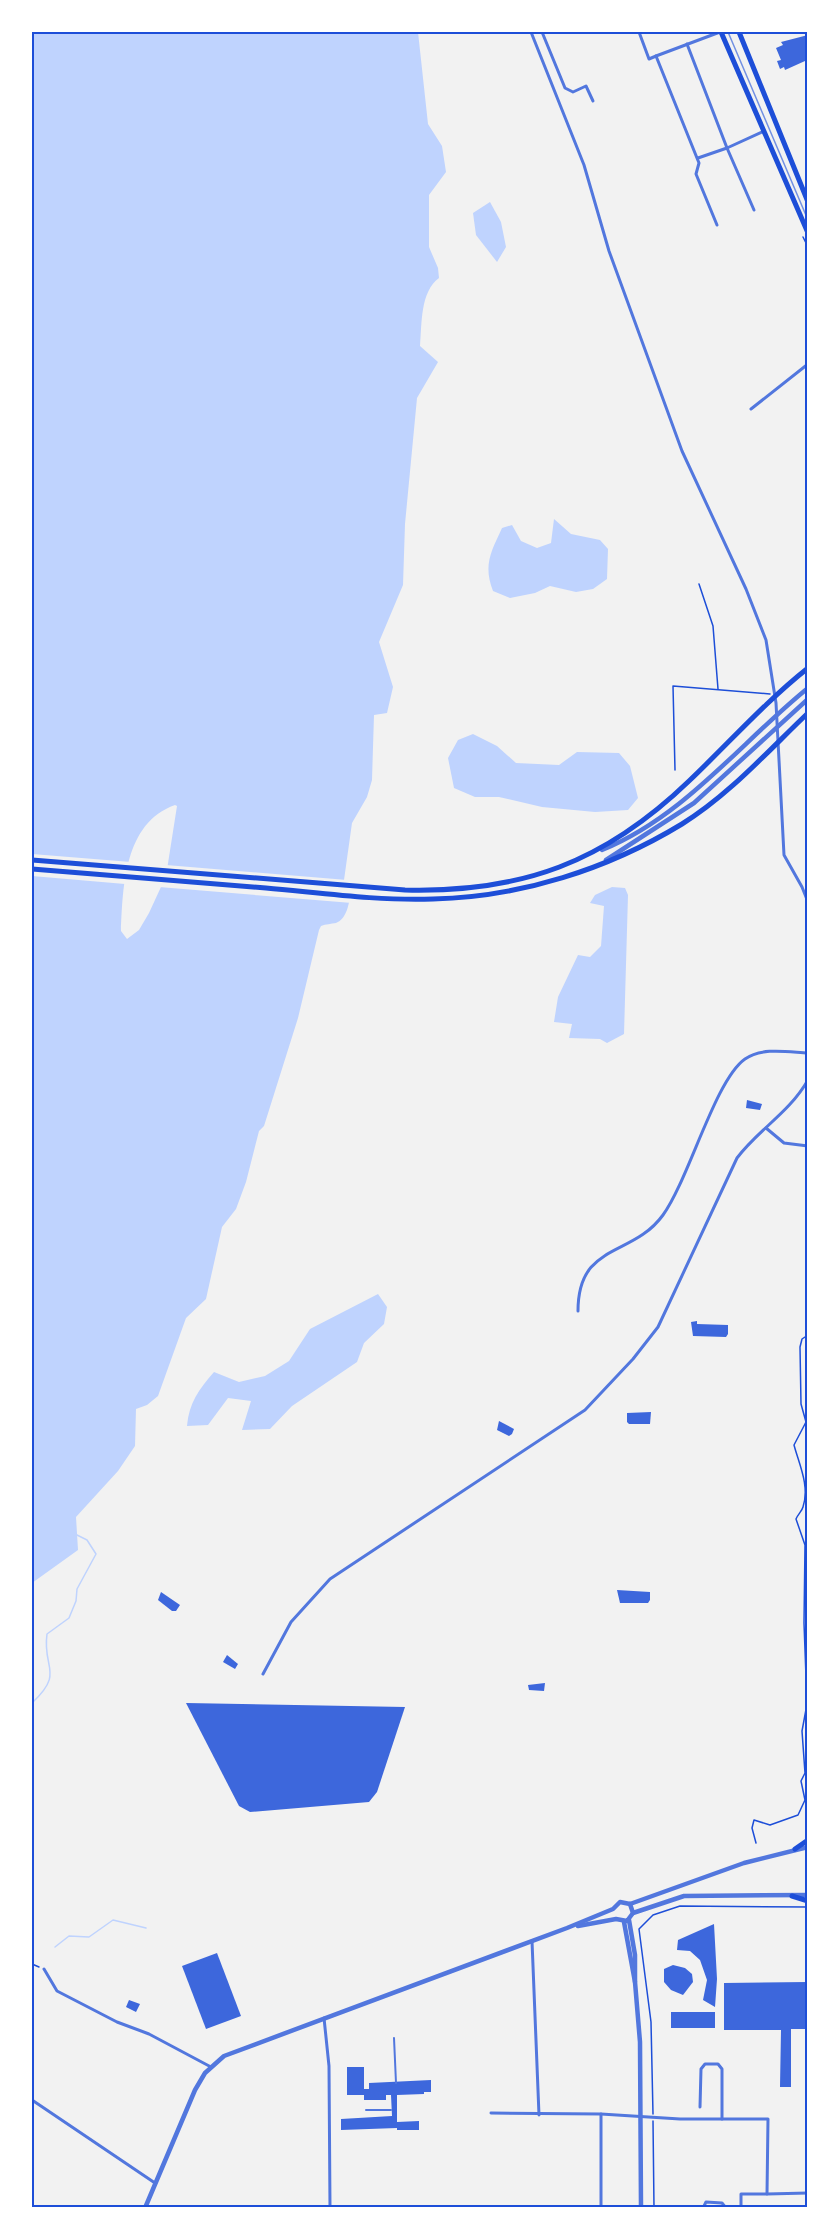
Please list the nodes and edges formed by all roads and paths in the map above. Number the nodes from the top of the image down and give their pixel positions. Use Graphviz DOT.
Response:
graph roads {
  1 [pos="531,32"];
  2 [pos="542,32"];
  3 [pos="639,32"];
  4 [pos="721,32"];
  5 [pos="739,32"];
  6 [pos="687,44"];
  7 [pos="656,56"];
  8 [pos="593,101"];
  9 [pos="765,130"];
  10 [pos="727,148"];
  11 [pos="698,159"];
  12 [pos="807,200"];
  13 [pos="754,210"];
  14 [pos="717,225"];
  15 [pos="807,233"];
  16 [pos="807,364"];
  17 [pos="751,409"];
  18 [pos="699,584"];
  19 [pos="807,668"];
  20 [pos="807,688"];
  21 [pos="718,690"];
  22 [pos="774,695"];
  23 [pos="807,699"];
  24 [pos="807,713"];
  25 [pos="675,770"];
  26 [pos="602,850"];
  27 [pos="32,860"];
  28 [pos="603,862"];
  29 [pos="32,869"];
  30 [pos="807,902"];
  31 [pos="807,1053"];
  32 [pos="807,1080"];
  33 [pos="766,1128"];
  34 [pos="807,1146"];
  35 [pos="578,1311"];
  36 [pos="807,1335"];
  37 [pos="263,1674"];
  38 [pos="807,1840"];
  39 [pos="756,1843"];
  40 [pos="807,1847"];
  41 [pos="795,1849"];
  42 [pos="807,1895"];
  43 [pos="792,1896"];
  44 [pos="807,1901"];
  45 [pos="630,1904"];
  46 [pos="807,1907"];
  47 [pos="613,1909"];
  48 [pos="640,1910"];
  49 [pos="633,1912"];
  50 [pos="616,1919"];
  51 [pos="626,1921"];
  52 [pos="631,1927"];
  53 [pos="567,1928"];
  54 [pos="532,1941"];
  55 [pos="32,1964"];
  56 [pos="44,1969"];
  57 [pos="634,1982"];
  58 [pos="324,2018"];
  59 [pos="394,2038"];
  60 [pos="211,2067"];
  61 [pos="396,2083"];
  62 [pos="32,2100"];
  63 [pos="700,2107"];
  64 [pos="366,2110"];
  65 [pos="392,2110"];
  66 [pos="490,2113"];
  67 [pos="601,2114"];
  68 [pos="539,2115"];
  69 [pos="641,2118"];
  70 [pos="653,2119"];
  71 [pos="722,2119"];
  72 [pos="155,2183"];
  73 [pos="807,2193"];
  74 [pos="767,2194"];
  75 [pos="145,2208"];
  76 [pos="330,2208"];
  77 [pos="601,2208"];
  78 [pos="641,2208"];
  79 [pos="654,2208"];
  80 [pos="703,2208"];
  81 [pos="726,2208"];
  82 [pos="741,2208"];
  1 -- 22 [label="street"];
  2 -- 8 [label="street"];
  3 -- 7 [label="street"];
  4 -- 6 [label="street"];
  4 -- 9 [label="main road"];
  5 -- 12 [label="main road"];
  6 -- 7 [label="street"];
  6 -- 10 [label="street"];
  7 -- 11 [label="street"];
  9 -- 10 [label="street"];
  9 -- 15 [label="main road"];
  10 -- 11 [label="street"];
  10 -- 13 [label="street"];
  11 -- 14 [label="street"];
  16 -- 17 [label="street"];
  18 -- 21 [label="path"];
  19 -- 26 [label="main road"];
  20 -- 26 [label="street"];
  21 -- 22 [label="path"];
  21 -- 25 [label="path"];
  22 -- 30 [label="street"];
  23 -- 28 [label="street"];
  24 -- 28 [label="main road"];
  26 -- 27 [label="main road"];
  28 -- 29 [label="main road"];
  31 -- 35 [label="street"];
  32 -- 33 [label="street"];
  33 -- 34 [label="street"];
  33 -- 37 [label="street"];
  36 -- 39 [label="path"];
  38 -- 41 [label="main road"];
  40 -- 41 [label="street"];
  41 -- 45 [label="street"];
  42 -- 43 [label="street"];
  43 -- 44 [label="main road"];
  43 -- 48 [label="street"];
  45 -- 47 [label="street"];
  45 -- 49 [label="street"];
  46 -- 70 [label="path"];
  47 -- 50 [label="street"];
  47 -- 53 [label="street"];
  48 -- 49 [label="street"];
  48 -- 52 [label="street"];
  49 -- 51 [label="street"];
  50 -- 51 [label="street"];
  50 -- 53 [label="street"];
  51 -- 52 [label="street"];
  51 -- 57 [label="street"];
  52 -- 57 [label="street"];
  53 -- 54 [label="street"];
  54 -- 58 [label="street"];
  54 -- 68 [label="street"];
  55 -- 56 [label="path"];
  56 -- 60 [label="street"];
  57 -- 69 [label="street"];
  58 -- 60 [label="street"];
  58 -- 76 [label="street"];
  59 -- 61 [label="street"];
  60 -- 72 [label="street"];
  62 -- 72 [label="street"];
  63 -- 71 [label="street"];
  64 -- 65 [label="street"];
  66 -- 68 [label="street"];
  67 -- 68 [label="street"];
  67 -- 69 [label="street"];
  67 -- 77 [label="street"];
  69 -- 70 [label="street"];
  69 -- 78 [label="street"];
  70 -- 71 [label="street"];
  70 -- 79 [label="path"];
  71 -- 74 [label="street"];
  72 -- 75 [label="street"];
  73 -- 74 [label="street"];
  74 -- 82 [label="street"];
  80 -- 81 [label="street"];
}
